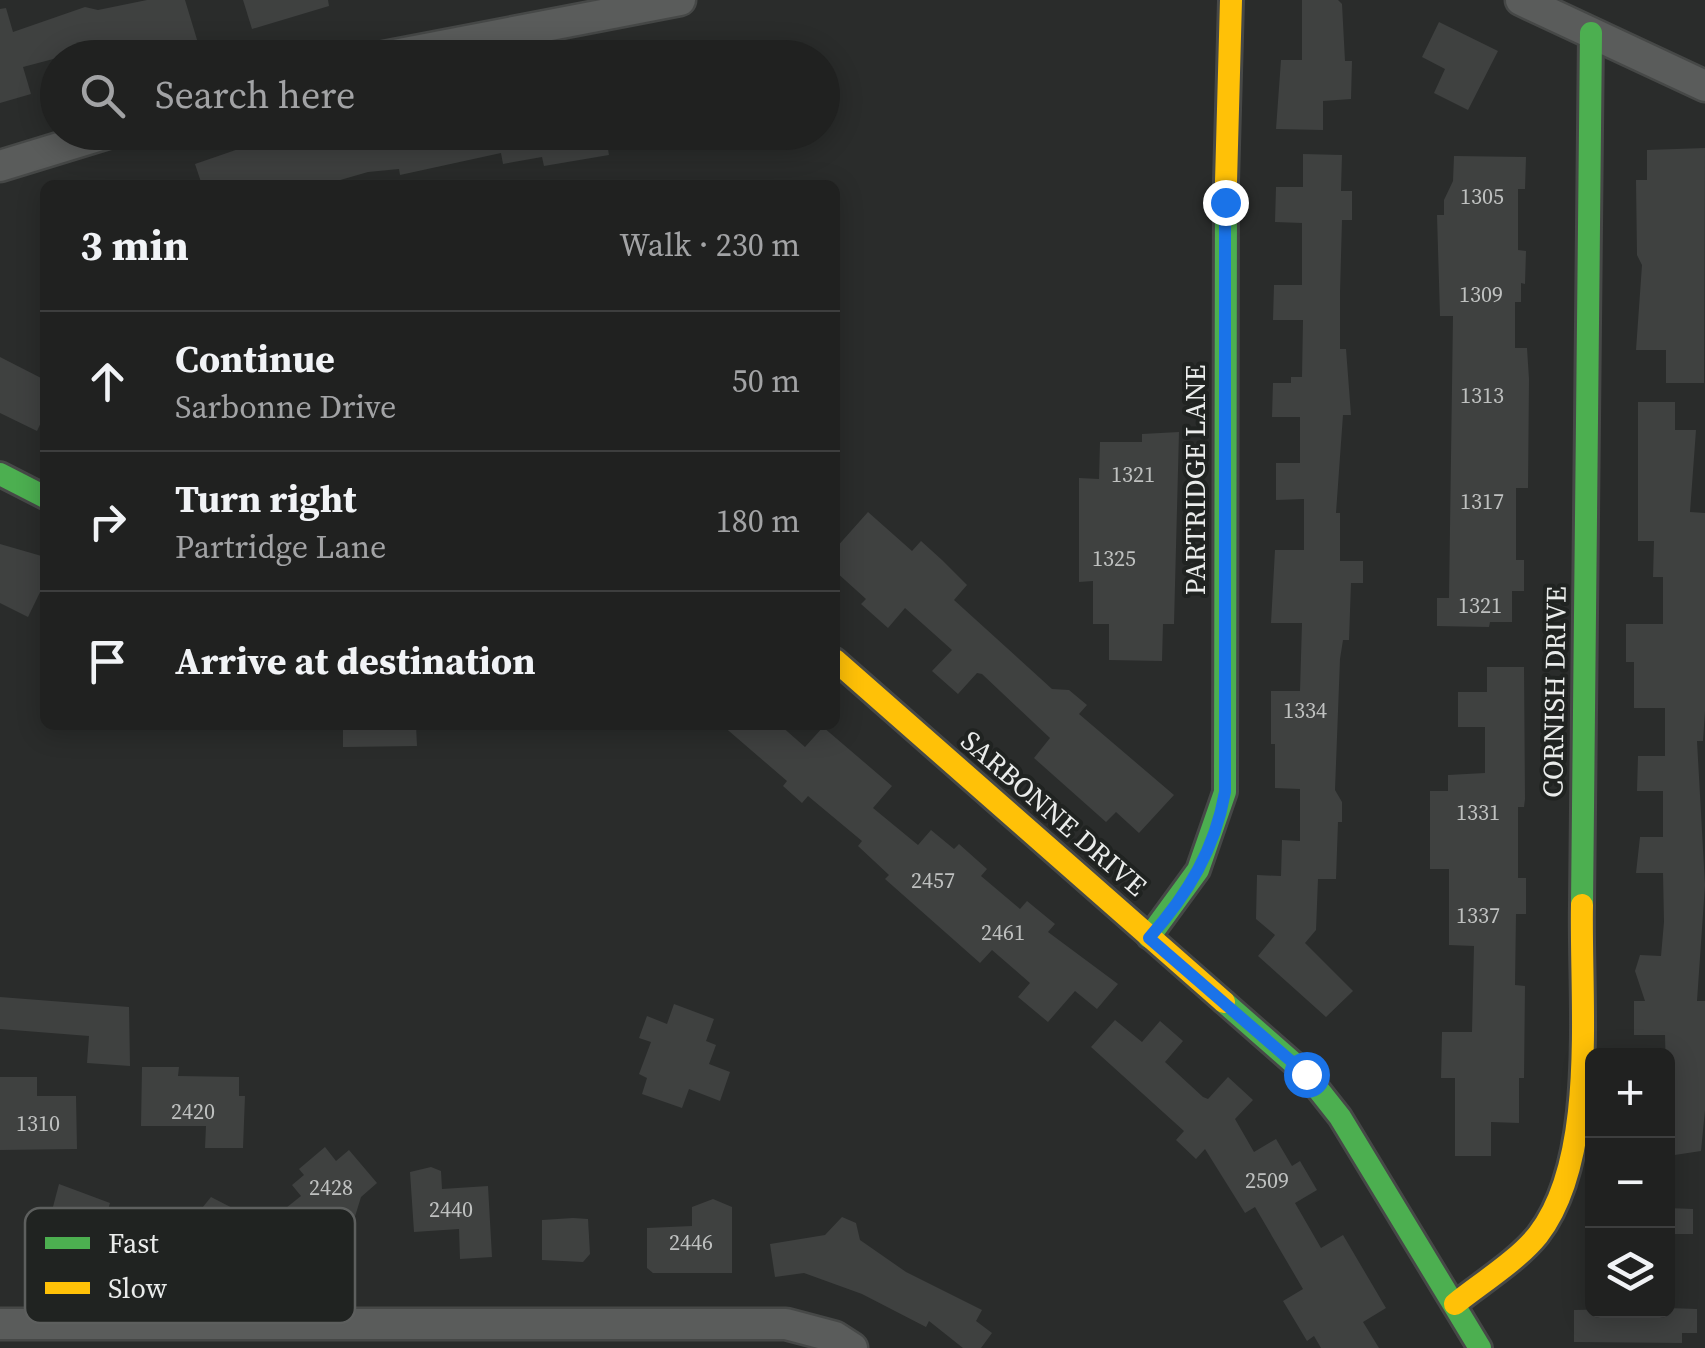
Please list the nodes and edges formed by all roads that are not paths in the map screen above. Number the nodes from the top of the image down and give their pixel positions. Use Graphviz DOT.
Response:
graph roads {
  1 [pos="680,0"];
  2 [pos="1231,0"];
  3 [pos="1521,0"];
  4 [pos="1591,33"];
  5 [pos="472,40"];
  6 [pos="1705,86"];
  7 [pos="52,150"];
  8 [pos="0,166"];
  9 [pos="0,474"];
  10 [pos="40,494"];
  11 [pos="840,664"];
  12 [pos="1149,938"];
  13 [pos="1455,1304"];
  14 [pos="0,1324"];
  15 [pos="852,1348"];
  16 [pos="1480,1348"];
  1 -- 5 [label="street"];
  2 -- 12 [label="street, PARTRIDGE LANE"];
  3 -- 4 [label="street"];
  4 -- 6 [label="street"];
  4 -- 13 [label="street, CORNISH DRIVE"];
  7 -- 8 [label="street"];
  9 -- 10 [label="street"];
  11 -- 12 [label="street, SARBONNE DRIVE"];
  12 -- 13 [label="street, SARBONNE DRIVE"];
  13 -- 16 [label="street, SARBONNE DRIVE"];
  14 -- 15 [label="street"];
}
